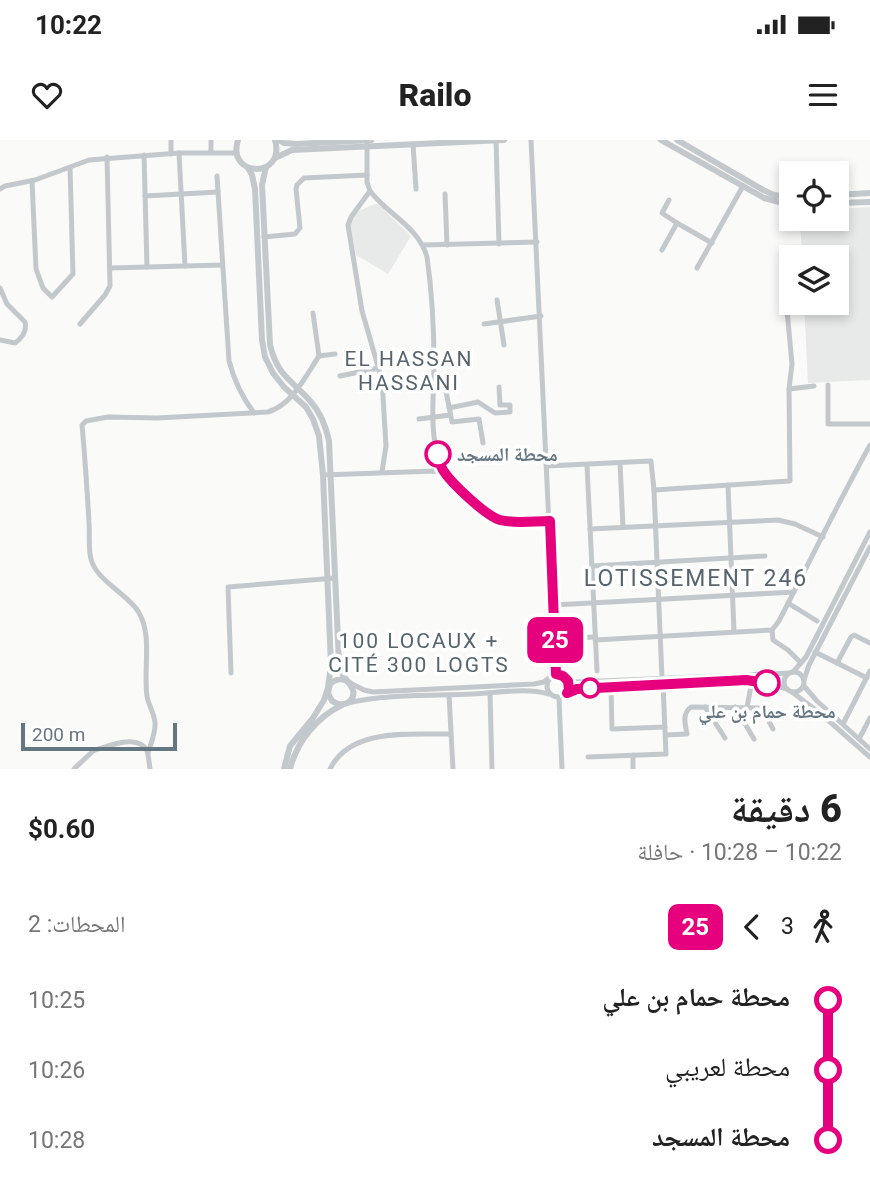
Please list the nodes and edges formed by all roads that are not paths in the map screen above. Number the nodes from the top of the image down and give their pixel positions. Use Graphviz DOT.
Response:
graph roads {
  1 [pos="171,140"];
  2 [pos="211,140"];
  3 [pos="239,140"];
  4 [pos="277,140"];
  5 [pos="359,140"];
  6 [pos="496,140"];
  7 [pos="504,140"];
  8 [pos="531,140"];
  9 [pos="661,140"];
  10 [pos="677,140"];
  11 [pos="368,142"];
  12 [pos="413,144"];
  13 [pos="211,152"];
  14 [pos="179,153"];
  15 [pos="237,153"];
  16 [pos="171,154"];
  17 [pos="144,155"];
  18 [pos="107,158"];
  19 [pos="275,158"];
  20 [pos="69,167"];
  21 [pos="248,167"];
  22 [pos="267,167"];
  23 [pos="367,175"];
  24 [pos="217,176"];
  25 [pos="32,181"];
  26 [pos="743,186"];
  27 [pos="0,188"];
  28 [pos="416,189"];
  29 [pos="218,191"];
  30 [pos="370,191"];
  31 [pos="870,193"];
  32 [pos="181,194"];
  33 [pos="445,194"];
  34 [pos="849,194"];
  35 [pos="145,196"];
  36 [pos="779,196"];
  37 [pos="669,200"];
  38 [pos="779,202"];
  39 [pos="870,202"];
  40 [pos="849,203"];
  41 [pos="677,223"];
  42 [pos="264,237"];
  43 [pos="537,242"];
  44 [pos="712,243"];
  45 [pos="499,244"];
  46 [pos="423,245"];
  47 [pos="447,245"];
  48 [pos="662,250"];
  49 [pos="222,265"];
  50 [pos="185,266"];
  51 [pos="147,267"];
  52 [pos="110,268"];
  53 [pos="697,268"];
  54 [pos="0,288"];
  55 [pos="497,300"];
  56 [pos="313,313"];
  57 [pos="787,315"];
  58 [pos="541,316"];
  59 [pos="500,321"];
  60 [pos="80,324"];
  61 [pos="484,324"];
  62 [pos="0,340"];
  63 [pos="504,345"];
  64 [pos="335,354"];
  65 [pos="318,356"];
  66 [pos="379,368"];
  67 [pos="340,376"];
  68 [pos="445,386"];
  69 [pos="814,386"];
  70 [pos="828,386"];
  71 [pos="499,387"];
  72 [pos="789,389"];
  73 [pos="295,392"];
  74 [pos="450,411"];
  75 [pos="254,413"];
  76 [pos="433,417"];
  77 [pos="419,418"];
  78 [pos="870,424"];
  79 [pos="483,443"];
  80 [pos="870,445"];
  81 [pos="439,460"];
  82 [pos="620,463"];
  83 [pos="587,465"];
  84 [pos="547,466"];
  85 [pos="428,470"];
  86 [pos="382,472"];
  87 [pos="327,475"];
  88 [pos="450,480"];
  89 [pos="728,485"];
  90 [pos="654,490"];
  91 [pos="550,521"];
  92 [pos="730,522"];
  93 [pos="655,525"];
  94 [pos="623,527"];
  95 [pos="590,529"];
  96 [pos="870,532"];
  97 [pos="823,537"];
  98 [pos="870,547"];
  99 [pos="765,556"];
  100 [pos="731,558"];
  101 [pos="657,562"];
  102 [pos="592,566"];
  103 [pos="332,579"];
  104 [pos="794,593"];
  105 [pos="733,596"];
  106 [pos="659,600"];
  107 [pos="788,603"];
  108 [pos="593,604"];
  109 [pos="554,605"];
  110 [pos="817,621"];
  111 [pos="772,630"];
  112 [pos="734,632"];
  113 [pos="660,636"];
  114 [pos="574,638"];
  115 [pos="595,639"];
  116 [pos="870,643"];
  117 [pos="816,652"];
  118 [pos="801,663"];
  119 [pos="837,663"];
  120 [pos="597,671"];
  121 [pos="870,671"];
  122 [pos="792,672"];
  123 [pos="231,673"];
  124 [pos="556,674"];
  125 [pos="550,678"];
  126 [pos="566,678"];
  127 [pos="867,678"];
  128 [pos="662,681"];
  129 [pos="752,681"];
  130 [pos="350,683"];
  131 [pos="804,683"];
  132 [pos="611,687"];
  133 [pos="328,688"];
  134 [pos="790,691"];
  135 [pos="490,693"];
  136 [pos="567,693"];
  137 [pos="550,694"];
  138 [pos="449,695"];
  139 [pos="559,698"];
  140 [pos="344,704"];
  141 [pos="705,707"];
  142 [pos="735,707"];
  143 [pos="747,707"];
  144 [pos="870,718"];
  145 [pos="843,724"];
  146 [pos="665,727"];
  147 [pos="773,729"];
  148 [pos="451,734"];
  149 [pos="666,735"];
  150 [pos="725,738"];
  151 [pos="754,739"];
  152 [pos="859,739"];
  153 [pos="870,749"];
  154 [pos="148,753"];
  155 [pos="633,755"];
  156 [pos="588,757"];
  157 [pos="870,757"];
  158 [pos="74,769"];
  159 [pos="150,769"];
  160 [pos="284,769"];
  161 [pos="290,769"];
  162 [pos="330,769"];
  163 [pos="453,769"];
  164 [pos="492,769"];
  165 [pos="562,769"];
  166 [pos="633,769"];
  1 -- 16 [label="street"];
  2 -- 13 [label="street"];
  3 -- 15 [label="street"];
  4 -- 5 [label="street"];
  4 -- 19 [label="street"];
  5 -- 11 [label="street"];
  6 -- 7 [label="street"];
  6 -- 12 [label="street"];
  6 -- 45 [label="street"];
  8 -- 43 [label="street"];
  9 -- 26 [label="street"];
  10 -- 36 [label="street"];
  11 -- 12 [label="street"];
  11 -- 19 [label="street"];
  11 -- 23 [label="street"];
  12 -- 28 [label="street"];
  13 -- 14 [label="street"];
  13 -- 15 [label="street"];
  14 -- 16 [label="street"];
  14 -- 32 [label="street"];
  15 -- 21 [label="street"];
  16 -- 17 [label="street"];
  17 -- 18 [label="street"];
  17 -- 35 [label="street"];
  18 -- 20 [label="street"];
  18 -- 52 [label="street"];
  19 -- 22 [label="street"];
  20 -- 25 [label="street"];
  20 -- 25 [label="street"];
  21 -- 22 [label="street"];
  21 -- 73 [label="street"];
  22 -- 42 [label="street"];
  23 -- 30 [label="street"];
  23 -- 42 [label="street"];
  24 -- 29 [label="street"];
  25 -- 27 [label="street"];
  26 -- 38 [label="street"];
  26 -- 44 [label="street"];
  29 -- 32 [label="street"];
  29 -- 49 [label="street"];
  30 -- 46 [label="street"];
  30 -- 66 [label="street"];
  31 -- 34 [label="street"];
  32 -- 35 [label="street"];
  32 -- 50 [label="street"];
  33 -- 47 [label="street"];
  35 -- 51 [label="street"];
  37 -- 41 [label="street"];
  39 -- 40 [label="street"];
  41 -- 44 [label="street"];
  41 -- 48 [label="street"];
  42 -- 73 [label="street"];
  43 -- 45 [label="street"];
  43 -- 58 [label="street"];
  44 -- 53 [label="street"];
  45 -- 47 [label="street"];
  46 -- 47 [label="street"];
  46 -- 76 [label="street"];
  49 -- 50 [label="street"];
  49 -- 75 [label="street"];
  50 -- 51 [label="street"];
  51 -- 52 [label="street"];
  52 -- 60 [label="street"];
  54 -- 62 [label="street"];
  55 -- 59 [label="street"];
  56 -- 65 [label="street"];
  57 -- 72 [label="street"];
  58 -- 59 [label="street"];
  58 -- 84 [label="street"];
  59 -- 61 [label="street"];
  59 -- 63 [label="street"];
  64 -- 65 [label="street"];
  65 -- 73 [label="street"];
  66 -- 67 [label="street"];
  66 -- 86 [label="street"];
  68 -- 74 [label="street"];
  69 -- 72 [label="street"];
  70 -- 78 [label="street"];
  71 -- 74 [label="street"];
  72 -- 89 [label="street"];
  73 -- 75 [label="street"];
  73 -- 87 [label="street"];
  74 -- 76 [label="street"];
  74 -- 79 [label="street"];
  75 -- 154 [label="street"];
  76 -- 77 [label="street"];
  76 -- 81 [label="street"];
  80 -- 97 [label="street"];
  81 -- 85 [label="street"];
  81 -- 88 [label="street"];
  82 -- 83 [label="street"];
  82 -- 90 [label="street"];
  82 -- 94 [label="street"];
  83 -- 84 [label="street"];
  83 -- 95 [label="street"];
  84 -- 91 [label="street"];
  85 -- 86 [label="street"];
  85 -- 88 [label="street"];
  86 -- 87 [label="street"];
  87 -- 103 [label="street"];
  88 -- 91 [label="street"];
  89 -- 90 [label="street"];
  89 -- 92 [label="street"];
  90 -- 93 [label="street"];
  91 -- 109 [label="street"];
  92 -- 93 [label="street"];
  92 -- 97 [label="street"];
  92 -- 100 [label="street"];
  93 -- 94 [label="street"];
  93 -- 101 [label="street"];
  94 -- 95 [label="street"];
  95 -- 102 [label="street"];
  96 -- 118 [label="street"];
  97 -- 104 [label="street"];
  98 -- 117 [label="street"];
  99 -- 100 [label="street"];
  100 -- 101 [label="street"];
  100 -- 105 [label="street"];
  101 -- 102 [label="street"];
  101 -- 106 [label="street"];
  102 -- 108 [label="street"];
  103 -- 123 [label="street"];
  103 -- 130 [label="street"];
  103 -- 133 [label="street"];
  104 -- 105 [label="street"];
  104 -- 107 [label="street"];
  105 -- 106 [label="street"];
  105 -- 112 [label="street"];
  106 -- 108 [label="street"];
  106 -- 113 [label="street"];
  107 -- 110 [label="street"];
  107 -- 111 [label="street"];
  108 -- 109 [label="street"];
  108 -- 115 [label="street"];
  109 -- 124 [label="street"];
  111 -- 112 [label="street"];
  111 -- 118 [label="street"];
  112 -- 113 [label="street"];
  113 -- 115 [label="street"];
  113 -- 128 [label="street"];
  114 -- 115 [label="street"];
  115 -- 120 [label="street"];
  116 -- 119 [label="street"];
  117 -- 119 [label="street"];
  117 -- 131 [label="street"];
  118 -- 122 [label="street"];
  119 -- 127 [label="street"];
  121 -- 127 [label="street"];
  122 -- 128 [label="street"];
  122 -- 131 [label="street"];
  122 -- 134 [label="street"];
  124 -- 125 [label="street"];
  124 -- 126 [label="street"];
  125 -- 130 [label="street"];
  125 -- 137 [label="street"];
  126 -- 128 [label="street"];
  126 -- 136 [label="street"];
  127 -- 145 [label="street"];
  128 -- 129 [label="street"];
  128 -- 132 [label="street"];
  128 -- 146 [label="street"];
  129 -- 134 [label="street"];
  129 -- 143 [label="street"];
  130 -- 133 [label="street"];
  130 -- 140 [label="street"];
  131 -- 134 [label="street"];
  131 -- 145 [label="street"];
  132 -- 136 [label="street"];
  132 -- 146 [label="street"];
  133 -- 140 [label="street"];
  133 -- 160 [label="street"];
  134 -- 157 [label="street"];
  135 -- 137 [label="street"];
  135 -- 138 [label="street"];
  135 -- 164 [label="street"];
  136 -- 139 [label="street"];
  137 -- 139 [label="street"];
  138 -- 140 [label="street"];
  138 -- 148 [label="street"];
  139 -- 165 [label="street"];
  140 -- 161 [label="street"];
  141 -- 142 [label="street"];
  141 -- 149 [label="street"];
  141 -- 150 [label="street"];
  142 -- 143 [label="street"];
  142 -- 151 [label="street"];
  143 -- 147 [label="street"];
  144 -- 152 [label="street"];
  145 -- 152 [label="street"];
  146 -- 149 [label="street"];
  148 -- 162 [label="street"];
  148 -- 163 [label="street"];
  149 -- 155 [label="street"];
  152 -- 153 [label="street"];
  154 -- 158 [label="street"];
  154 -- 159 [label="street"];
  155 -- 156 [label="street"];
  155 -- 166 [label="street"];
}
